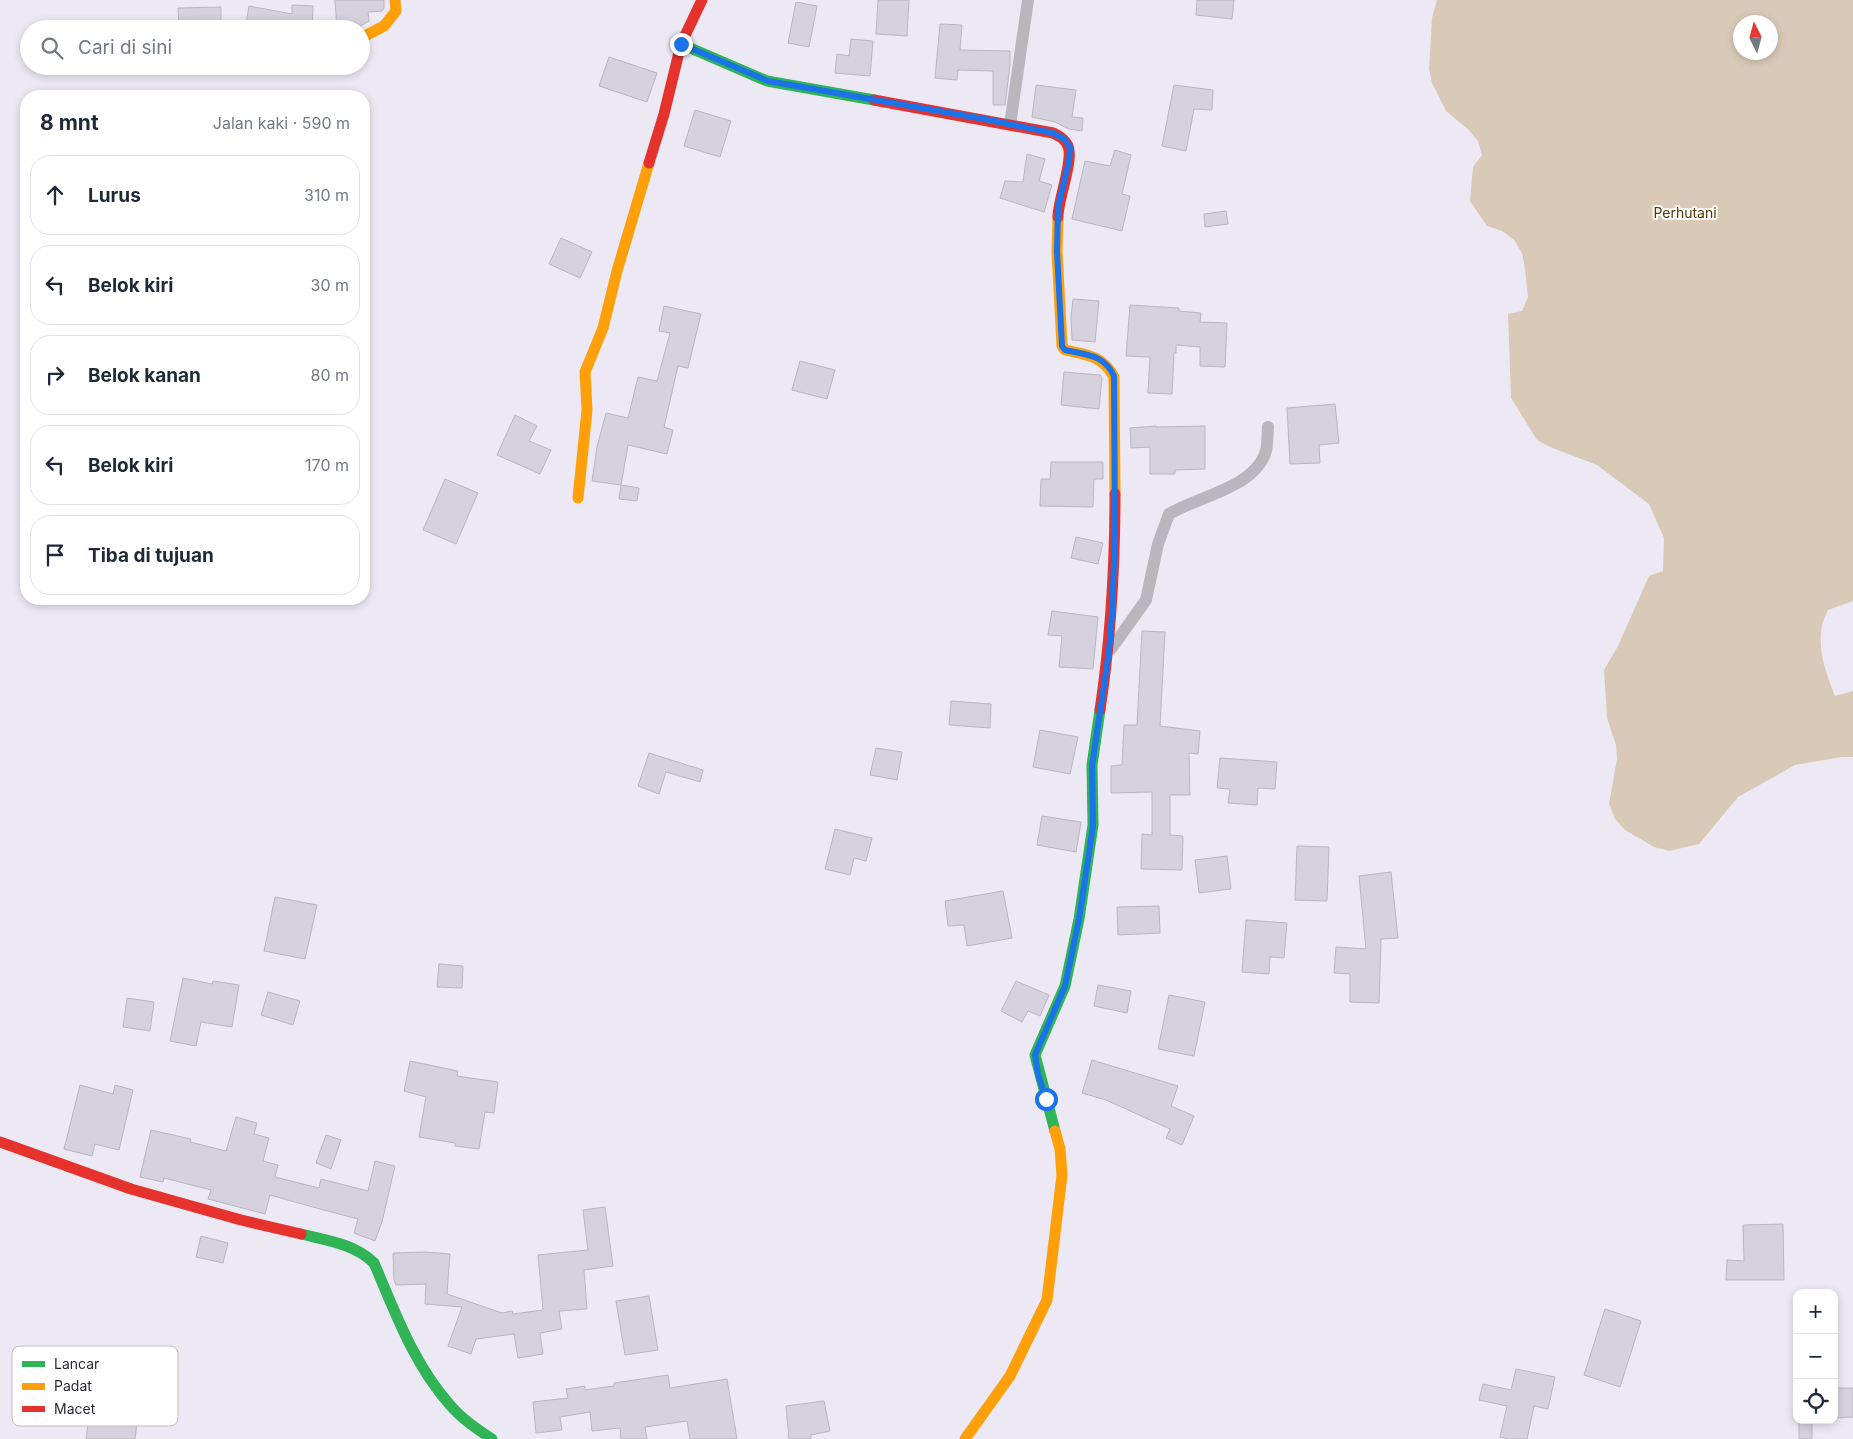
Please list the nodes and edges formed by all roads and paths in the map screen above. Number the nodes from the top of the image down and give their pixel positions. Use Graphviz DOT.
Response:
graph roads {
  1 [pos="395,0"];
  2 [pos="702,0"];
  3 [pos="1028,0"];
  4 [pos="370,33"];
  5 [pos="681,44"];
  6 [pos="1010,125"];
  7 [pos="1268,428"];
  8 [pos="578,498"];
  9 [pos="1109,651"];
  10 [pos="0,1142"];
  11 [pos="492,1439"];
  12 [pos="965,1439"];
  1 -- 4 [label="street"];
  2 -- 5 [label="street"];
  3 -- 6 [label="street"];
  5 -- 6 [label="street"];
  5 -- 8 [label="street"];
  6 -- 9 [label="street"];
  7 -- 9 [label="street"];
  9 -- 12 [label="street"];
  10 -- 11 [label="street"];
}
